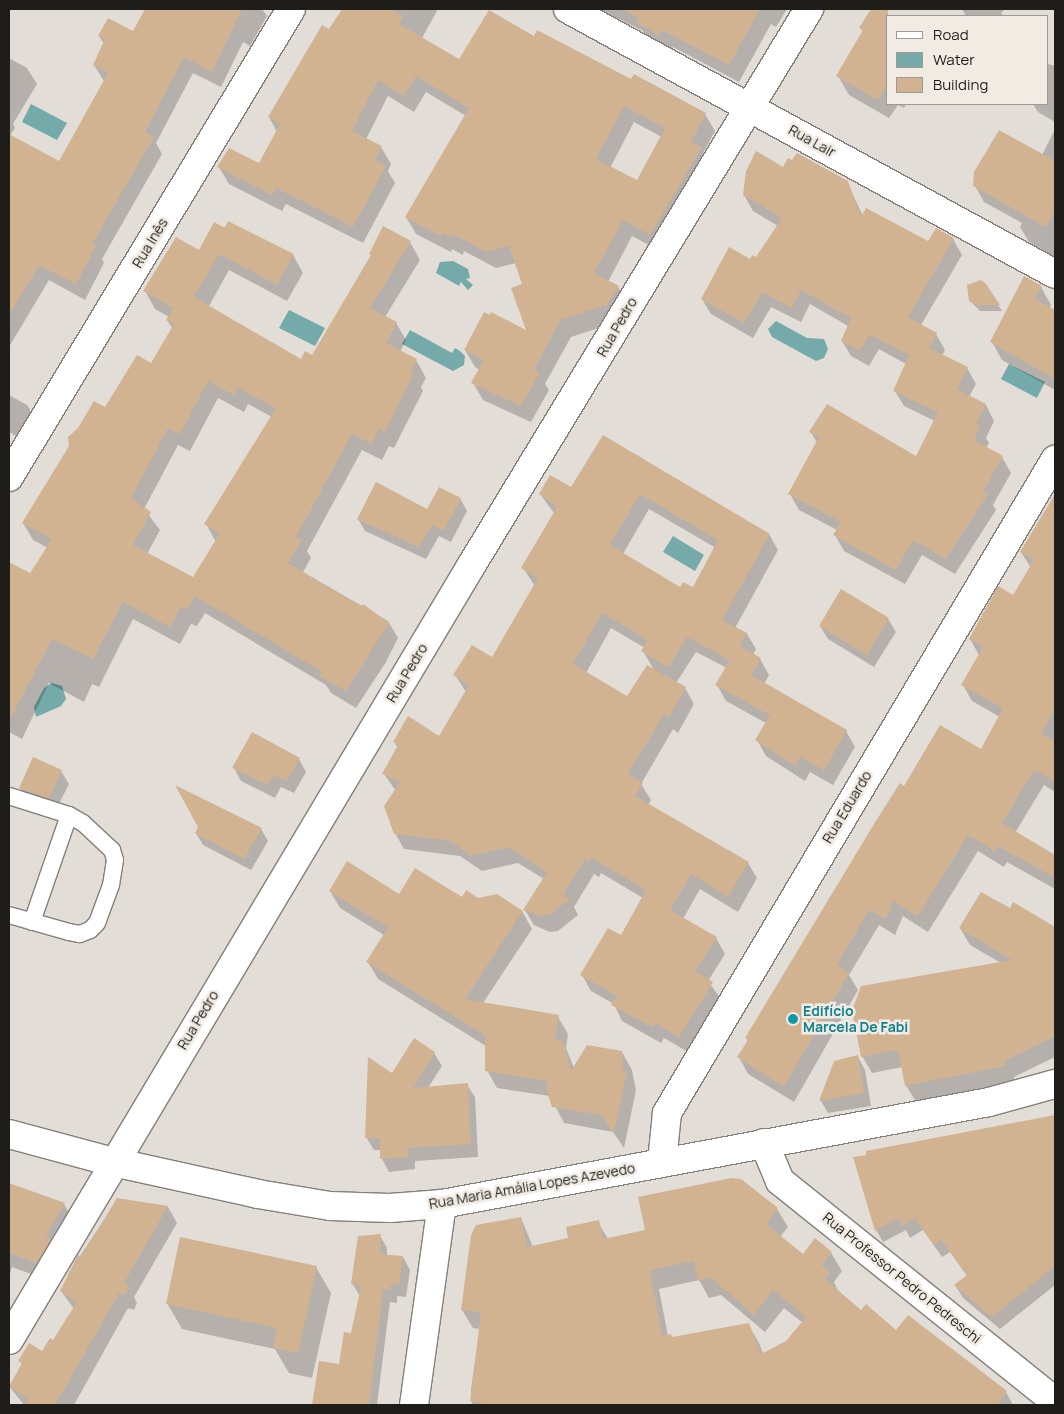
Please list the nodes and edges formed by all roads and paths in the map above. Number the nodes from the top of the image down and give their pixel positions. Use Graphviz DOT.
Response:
graph roads {
  1 [pos="291,9"];
  2 [pos="568,9"];
  3 [pos="809,9"];
  4 [pos="750,106"];
  5 [pos="1055,274"];
  6 [pos="1055,460"];
  7 [pos="9,477"];
  8 [pos="10,800"];
  9 [pos="69,815"];
  10 [pos="9,915"];
  11 [pos="32,922"];
  12 [pos="1055,1084"];
  13 [pos="9,1134"];
  14 [pos="764,1143"];
  15 [pos="113,1162"];
  16 [pos="662,1162"];
  17 [pos="442,1204"];
  18 [pos="9,1340"];
  19 [pos="1054,1404"];
  20 [pos="414,1405"];
  1 -- 7 [label="street, Rua Inês"];
  2 -- 4 [label="street, Rua Lair"];
  3 -- 4 [label="street, Rua Pedro"];
  4 -- 5 [label="street, Rua Lair"];
  4 -- 15 [label="street, Rua Pedro"];
  6 -- 16 [label="street, Rua Eduardo"];
  8 -- 9 [label="lane"];
  9 -- 11 [label="lane"];
  9 -- 11 [label="lane"];
  10 -- 11 [label="lane"];
  12 -- 14 [label="street, Rua Maria Amália Lopes Azevedo"];
  13 -- 15 [label="street, Rua Maria Amália Lopes Azevedo"];
  14 -- 16 [label="street, Rua Maria Amália Lopes Azevedo"];
  14 -- 19 [label="street, Rua Professor Pedro Pedreschi"];
  15 -- 17 [label="street, Rua Maria Amália Lopes Azevedo"];
  15 -- 18 [label="street, Rua Pedro"];
  16 -- 17 [label="street, Rua Maria Amália Lopes Azevedo"];
  17 -- 20 [label="street"];
}
